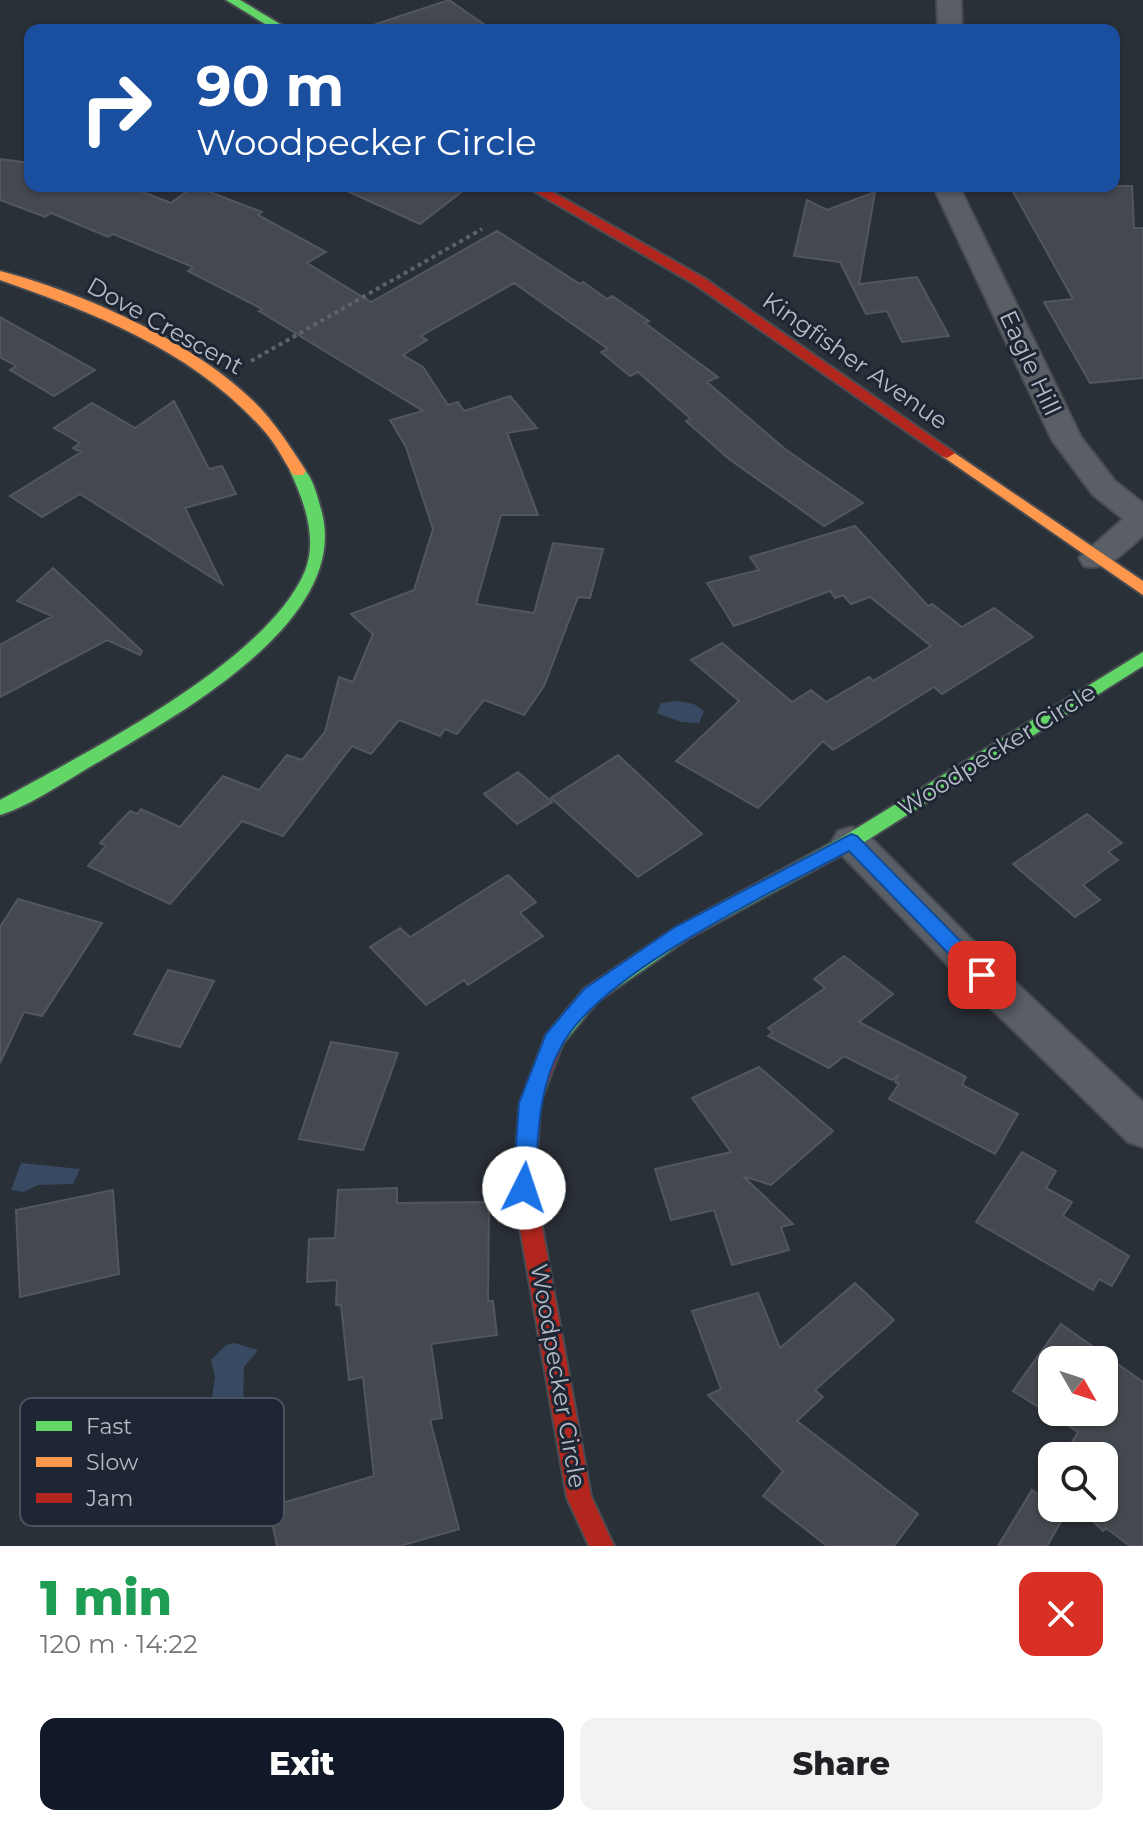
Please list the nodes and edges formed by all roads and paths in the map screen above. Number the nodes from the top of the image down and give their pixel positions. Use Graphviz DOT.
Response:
graph roads {
  1 [pos="232,0"];
  2 [pos="949,0"];
  3 [pos="274,24"];
  4 [pos="951,24"];
  5 [pos="543,192"];
  6 [pos="949,192"];
  7 [pos="482,229"];
  8 [pos="0,275"];
  9 [pos="219,380"];
  10 [pos="1143,520"];
  11 [pos="1095,558"];
  12 [pos="1143,589"];
  13 [pos="1143,658"];
  14 [pos="0,808"];
  15 [pos="851,841"];
  16 [pos="1143,1129"];
  17 [pos="602,1546"];
  1 -- 3 [label="street"];
  2 -- 4 [label="street"];
  5 -- 11 [label="street, Kingfisher Avenue"];
  6 -- 10 [label="street, Eagle Hill"];
  7 -- 9 [label="path"];
  8 -- 9 [label="street, Dove Crescent"];
  9 -- 14 [label="street, Dove Crescent"];
  10 -- 11 [label="street"];
  11 -- 12 [label="street, Kingfisher Avenue"];
  13 -- 15 [label="street, Woodpecker Circle"];
  15 -- 16 [label="street"];
  15 -- 17 [label="street, Woodpecker Circle"];
}
